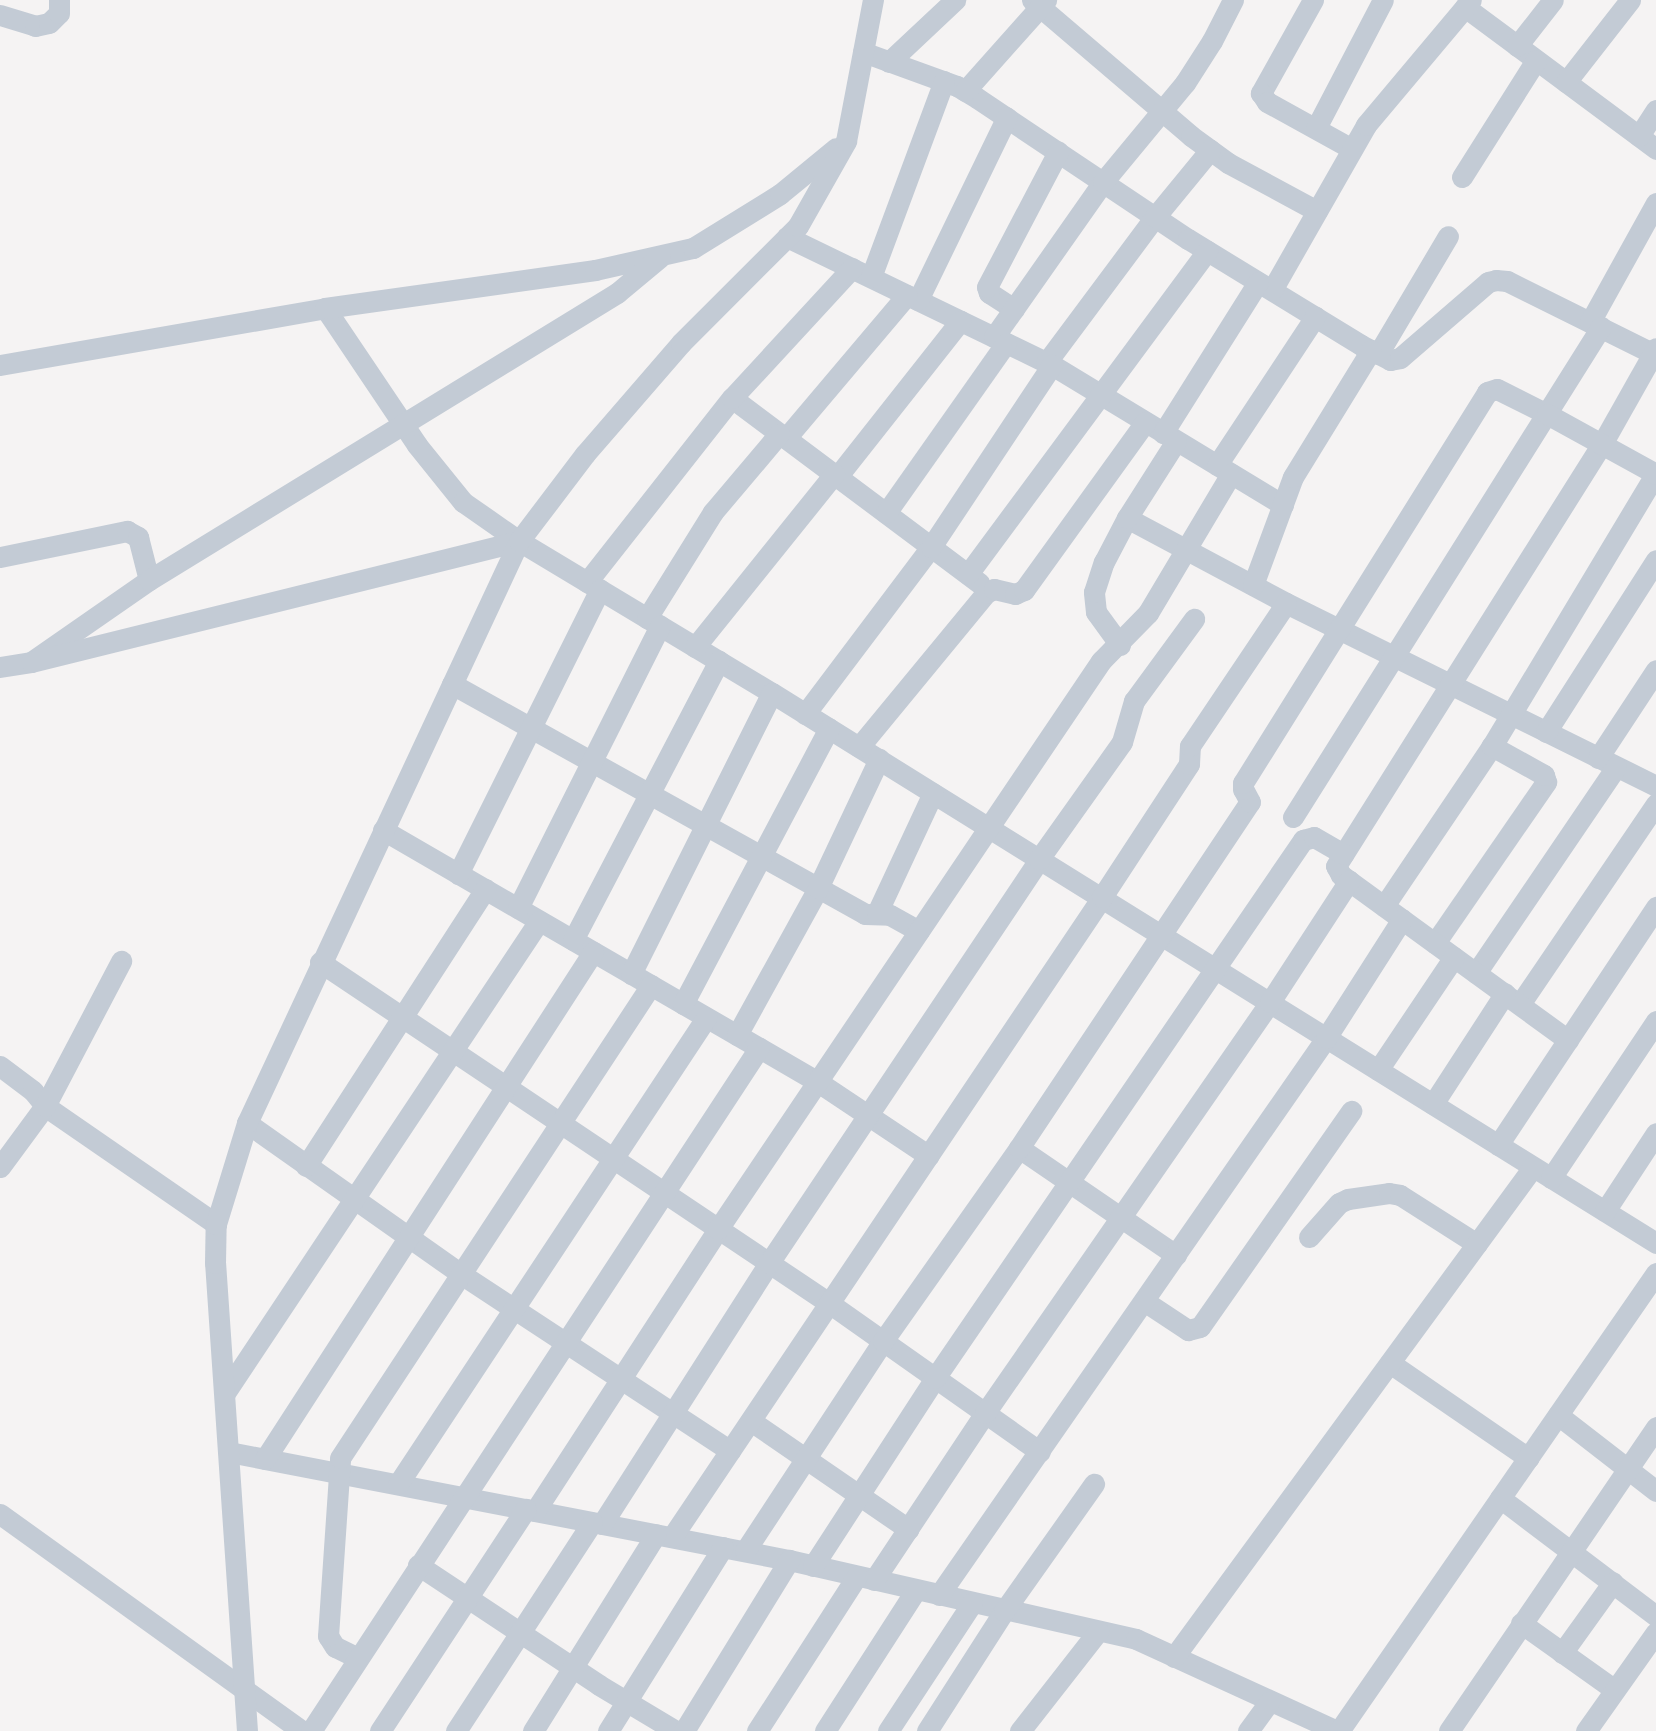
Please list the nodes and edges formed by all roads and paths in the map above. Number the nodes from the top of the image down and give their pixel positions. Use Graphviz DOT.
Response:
graph roads {
  1 [pos="59,0"];
  2 [pos="873,0"];
  3 [pos="955,0"];
  4 [pos="1233,0"];
  5 [pos="1313,0"];
  6 [pos="1383,0"];
  7 [pos="1553,0"];
  8 [pos="1630,0"];
  9 [pos="1039,2"];
  10 [pos="1468,4"];
  11 [pos="0,15"];
  12 [pos="1517,46"];
  13 [pos="863,52"];
  14 [pos="1536,60"];
  15 [pos="889,62"];
  16 [pos="944,81"];
  17 [pos="1566,82"];
  18 [pos="965,91"];
  19 [pos="1656,110"];
  20 [pos="1161,111"];
  21 [pos="1006,117"];
  22 [pos="1315,128"];
  23 [pos="846,141"];
  24 [pos="1647,142"];
  25 [pos="1352,149"];
  26 [pos="1210,150"];
  27 [pos="1058,152"];
  28 [pos="1462,177"];
  29 [pos="1103,182"];
  30 [pos="1656,203"];
  31 [pos="1317,211"];
  32 [pos="1155,217"];
  33 [pos="1648,234"];
  34 [pos="1448,236"];
  35 [pos="787,237"];
  36 [pos="1207,251"];
  37 [pos="661,256"];
  38 [pos="852,268"];
  39 [pos="871,277"];
  40 [pos="1265,286"];
  41 [pos="912,298"];
  42 [pos="325,308"];
  43 [pos="1014,309"];
  44 [pos="1315,317"];
  45 [pos="960,321"];
  46 [pos="1596,324"];
  47 [pos="1000,340"];
  48 [pos="1374,352"];
  49 [pos="1655,352"];
  50 [pos="1049,364"];
  51 [pos="0,365"];
  52 [pos="1099,395"];
  53 [pos="732,398"];
  54 [pos="1548,414"];
  55 [pos="404,425"];
  56 [pos="1161,432"];
  57 [pos="782,436"];
  58 [pos="1602,444"];
  59 [pos="1224,469"];
  60 [pos="1656,474"];
  61 [pos="835,476"];
  62 [pos="1283,505"];
  63 [pos="886,513"];
  64 [pos="1127,518"];
  65 [pos="519,541"];
  66 [pos="931,547"];
  67 [pos="1186,550"];
  68 [pos="0,557"];
  69 [pos="1656,561"];
  70 [pos="968,574"];
  71 [pos="149,580"];
  72 [pos="1253,585"];
  73 [pos="593,586"];
  74 [pos="990,590"];
  75 [pos="1286,603"];
  76 [pos="1195,619"];
  77 [pos="654,622"];
  78 [pos="1340,628"];
  79 [pos="1120,645"];
  80 [pos="695,647"];
  81 [pos="1397,656"];
  82 [pos="719,661"];
  83 [pos="31,662"];
  84 [pos="0,667"];
  85 [pos="1656,670"];
  86 [pos="452,684"];
  87 [pos="1453,685"];
  88 [pos="772,693"];
  89 [pos="1509,713"];
  90 [pos="805,714"];
  91 [pos="531,728"];
  92 [pos="829,729"];
  93 [pos="1546,732"];
  94 [pos="1492,746"];
  95 [pos="859,747"];
  96 [pos="879,759"];
  97 [pos="1607,762"];
  98 [pos="594,763"];
  99 [pos="1656,786"];
  100 [pos="933,793"];
  101 [pos="650,794"];
  102 [pos="1656,804"];
  103 [pos="1293,817"];
  104 [pos="706,825"];
  105 [pos="989,828"];
  106 [pos="383,830"];
  107 [pos="1343,854"];
  108 [pos="764,857"];
  109 [pos="1040,859"];
  110 [pos="457,874"];
  111 [pos="1349,881"];
  112 [pos="818,888"];
  113 [pos="485,890"];
  114 [pos="1102,897"];
  115 [pos="1384,906"];
  116 [pos="1656,907"];
  117 [pos="518,908"];
  118 [pos="877,913"];
  119 [pos="1402,919"];
  120 [pos="539,921"];
  121 [pos="919,932"];
  122 [pos="1163,936"];
  123 [pos="573,940"];
  124 [pos="1435,943"];
  125 [pos="593,952"];
  126 [pos="1454,957"];
  127 [pos="121,961"];
  128 [pos="320,962"];
  129 [pos="1217,970"];
  130 [pos="1476,973"];
  131 [pos="631,974"];
  132 [pos="651,985"];
  133 [pos="1512,998"];
  134 [pos="1270,1002"];
  135 [pos="684,1004"];
  136 [pos="404,1018"];
  137 [pos="706,1018"];
  138 [pos="1656,1021"];
  139 [pos="737,1035"];
  140 [pos="1326,1038"];
  141 [pos="1568,1040"];
  142 [pos="759,1048"];
  143 [pos="454,1052"];
  144 [pos="0,1066"];
  145 [pos="1378,1070"];
  146 [pos="818,1082"];
  147 [pos="506,1087"];
  148 [pos="1433,1104"];
  149 [pos="45,1106"];
  150 [pos="1351,1111"];
  151 [pos="868,1116"];
  152 [pos="247,1123"];
  153 [pos="562,1124"];
  154 [pos="1656,1133"];
  155 [pos="1498,1145"];
  156 [pos="1018,1148"];
  157 [pos="929,1156"];
  158 [pos="612,1158"];
  159 [pos="306,1166"];
  160 [pos="0,1167"];
  161 [pos="1542,1172"];
  162 [pos="1070,1184"];
  163 [pos="666,1194"];
  164 [pos="355,1199"];
  165 [pos="1605,1211"];
  166 [pos="1120,1219"];
  167 [pos="216,1224"];
  168 [pos="718,1229"];
  169 [pos="409,1236"];
  170 [pos="1309,1237"];
  171 [pos="1656,1243"];
  172 [pos="1477,1244"];
  173 [pos="1176,1255"];
  174 [pos="769,1263"];
  175 [pos="1656,1273"];
  176 [pos="461,1274"];
  177 [pos="1144,1301"];
  178 [pos="829,1303"];
  179 [pos="513,1309"];
  180 [pos="883,1341"];
  181 [pos="565,1343"];
  182 [pos="1390,1363"];
  183 [pos="935,1378"];
  184 [pos="620,1379"];
  185 [pos="225,1392"];
  186 [pos="674,1412"];
  187 [pos="985,1413"];
  188 [pos="1558,1415"];
  189 [pos="751,1420"];
  190 [pos="1656,1427"];
  191 [pos="730,1451"];
  192 [pos="229,1452"];
  193 [pos="1040,1452"];
  194 [pos="1528,1458"];
  195 [pos="265,1459"];
  196 [pos="806,1460"];
  197 [pos="1627,1468"];
  198 [pos="338,1473"];
  199 [pos="1094,1484"];
  200 [pos="398,1485"];
  201 [pos="1656,1491"];
  202 [pos="858,1496"];
  203 [pos="462,1497"];
  204 [pos="1500,1498"];
  205 [pos="531,1510"];
  206 [pos="0,1514"];
  207 [pos="597,1523"];
  208 [pos="908,1529"];
  209 [pos="664,1536"];
  210 [pos="723,1547"];
  211 [pos="1570,1549"];
  212 [pos="745,1552"];
  213 [pos="789,1560"];
  214 [pos="418,1565"];
  215 [pos="813,1566"];
  216 [pos="865,1578"];
  217 [pos="1613,1582"];
  218 [pos="916,1590"];
  219 [pos="939,1595"];
  220 [pos="469,1599"];
  221 [pos="972,1603"];
  222 [pos="1004,1611"];
  223 [pos="1656,1616"];
  224 [pos="1521,1623"];
  225 [pos="1098,1631"];
  226 [pos="1656,1632"];
  227 [pos="521,1633"];
  228 [pos="1562,1653"];
  229 [pos="1174,1657"];
  230 [pos="358,1658"];
  231 [pos="575,1668"];
  232 [pos="1615,1690"];
  233 [pos="244,1692"];
  234 [pos="626,1702"];
  235 [pos="1269,1702"];
  236 [pos="247,1731"];
  237 [pos="302,1731"];
  238 [pos="310,1731"];
  239 [pos="380,1731"];
  240 [pos="456,1731"];
  241 [pos="533,1731"];
  242 [pos="608,1731"];
  243 [pos="676,1731"];
  244 [pos="684,1731"];
  245 [pos="757,1731"];
  246 [pos="825,1731"];
  247 [pos="888,1731"];
  248 [pos="927,1731"];
  249 [pos="1020,1731"];
  250 [pos="1248,1731"];
  251 [pos="1338,1731"];
  252 [pos="1449,1731"];
  253 [pos="1586,1731"];
  1 -- 11 [label="street"];
  2 -- 13 [label="street"];
  3 -- 15 [label="street"];
  4 -- 20 [label="street"];
  5 -- 22 [label="street"];
  6 -- 22 [label="street"];
  7 -- 12 [label="street"];
  8 -- 17 [label="street"];
  9 -- 18 [label="street"];
  9 -- 20 [label="street"];
  10 -- 12 [label="street"];
  10 -- 25 [label="street"];
  12 -- 14 [label="street"];
  13 -- 15 [label="street"];
  13 -- 23 [label="street"];
  14 -- 17 [label="street"];
  14 -- 28 [label="street"];
  15 -- 16 [label="street"];
  16 -- 18 [label="street"];
  16 -- 39 [label="street"];
  17 -- 24 [label="street"];
  18 -- 21 [label="street"];
  19 -- 24 [label="street"];
  20 -- 26 [label="street"];
  20 -- 29 [label="street"];
  21 -- 27 [label="street"];
  21 -- 41 [label="street"];
  22 -- 25 [label="street"];
  23 -- 35 [label="street"];
  23 -- 37 [label="street"];
  25 -- 31 [label="street"];
  26 -- 31 [label="street"];
  26 -- 32 [label="street"];
  27 -- 29 [label="street"];
  27 -- 43 [label="street"];
  29 -- 32 [label="street"];
  29 -- 43 [label="street"];
  30 -- 33 [label="street"];
  31 -- 40 [label="street"];
  32 -- 36 [label="street"];
  32 -- 50 [label="street"];
  33 -- 46 [label="street"];
  34 -- 48 [label="street"];
  35 -- 38 [label="street"];
  35 -- 65 [label="street"];
  36 -- 40 [label="street"];
  36 -- 52 [label="street"];
  37 -- 42 [label="street"];
  37 -- 55 [label="street"];
  38 -- 39 [label="street"];
  38 -- 53 [label="street"];
  39 -- 41 [label="street"];
  40 -- 44 [label="street"];
  40 -- 56 [label="street"];
  41 -- 45 [label="street"];
  41 -- 57 [label="street"];
  42 -- 51 [label="street"];
  42 -- 55 [label="street"];
  43 -- 47 [label="street"];
  44 -- 48 [label="street"];
  44 -- 59 [label="street"];
  45 -- 47 [label="street"];
  45 -- 61 [label="street"];
  46 -- 48 [label="street"];
  46 -- 49 [label="street"];
  46 -- 54 [label="street"];
  47 -- 50 [label="street"];
  47 -- 63 [label="street"];
  48 -- 62 [label="street"];
  49 -- 58 [label="street"];
  50 -- 52 [label="street"];
  50 -- 66 [label="street"];
  52 -- 56 [label="street"];
  52 -- 70 [label="street"];
  53 -- 57 [label="street"];
  53 -- 73 [label="street"];
  54 -- 58 [label="street"];
  54 -- 78 [label="street"];
  54 -- 81 [label="street"];
  55 -- 65 [label="street"];
  55 -- 71 [label="street"];
  56 -- 59 [label="street"];
  56 -- 64 [label="street"];
  56 -- 74 [label="street"];
  57 -- 61 [label="street"];
  57 -- 77 [label="street"];
  58 -- 60 [label="street"];
  58 -- 87 [label="street"];
  59 -- 62 [label="street"];
  59 -- 67 [label="street"];
  60 -- 89 [label="street"];
  61 -- 63 [label="street"];
  61 -- 80 [label="street"];
  62 -- 72 [label="street"];
  63 -- 66 [label="street"];
  64 -- 67 [label="street"];
  64 -- 79 [label="street"];
  65 -- 73 [label="street"];
  65 -- 83 [label="street"];
  65 -- 86 [label="street"];
  66 -- 70 [label="street"];
  66 -- 90 [label="street"];
  67 -- 72 [label="street"];
  67 -- 79 [label="street"];
  68 -- 71 [label="street"];
  69 -- 93 [label="street"];
  70 -- 74 [label="street"];
  71 -- 83 [label="street"];
  72 -- 75 [label="street"];
  73 -- 77 [label="street"];
  73 -- 91 [label="street"];
  74 -- 95 [label="street"];
  75 -- 78 [label="street"];
  75 -- 114 [label="street"];
  76 -- 109 [label="street"];
  77 -- 80 [label="street"];
  77 -- 98 [label="street"];
  78 -- 81 [label="street"];
  78 -- 122 [label="street"];
  79 -- 105 [label="street"];
  80 -- 82 [label="street"];
  81 -- 87 [label="street"];
  81 -- 103 [label="street"];
  82 -- 88 [label="street"];
  82 -- 101 [label="street"];
  83 -- 84 [label="street"];
  85 -- 97 [label="street"];
  86 -- 91 [label="street"];
  86 -- 106 [label="street"];
  87 -- 89 [label="street"];
  87 -- 107 [label="street"];
  88 -- 90 [label="street"];
  88 -- 104 [label="street"];
  89 -- 93 [label="street"];
  89 -- 94 [label="street"];
  90 -- 92 [label="street"];
  91 -- 98 [label="street"];
  91 -- 110 [label="street"];
  92 -- 95 [label="street"];
  92 -- 108 [label="street"];
  93 -- 97 [label="street"];
  94 -- 115 [label="street"];
  94 -- 124 [label="street"];
  95 -- 96 [label="street"];
  96 -- 100 [label="street"];
  96 -- 112 [label="street"];
  97 -- 99 [label="street"];
  97 -- 130 [label="street"];
  98 -- 101 [label="street"];
  98 -- 117 [label="street"];
  100 -- 105 [label="street"];
  100 -- 118 [label="street"];
  101 -- 104 [label="street"];
  101 -- 123 [label="street"];
  102 -- 133 [label="street"];
  104 -- 108 [label="street"];
  104 -- 131 [label="street"];
  105 -- 109 [label="street"];
  105 -- 121 [label="street"];
  106 -- 110 [label="street"];
  106 -- 128 [label="street"];
  107 -- 111 [label="street"];
  107 -- 129 [label="street"];
  108 -- 112 [label="street"];
  108 -- 135 [label="street"];
  109 -- 114 [label="street"];
  109 -- 151 [label="street"];
  110 -- 113 [label="street"];
  111 -- 115 [label="street"];
  111 -- 134 [label="street"];
  112 -- 118 [label="street"];
  112 -- 139 [label="street"];
  113 -- 117 [label="street"];
  113 -- 136 [label="street"];
  114 -- 122 [label="street"];
  114 -- 157 [label="street"];
  115 -- 119 [label="street"];
  116 -- 141 [label="street"];
  117 -- 120 [label="street"];
  118 -- 121 [label="street"];
  119 -- 124 [label="street"];
  119 -- 140 [label="street"];
  120 -- 123 [label="street"];
  120 -- 143 [label="street"];
  121 -- 146 [label="street"];
  122 -- 129 [label="street"];
  122 -- 156 [label="street"];
  123 -- 125 [label="street"];
  124 -- 126 [label="street"];
  125 -- 131 [label="street"];
  125 -- 147 [label="street"];
  126 -- 130 [label="street"];
  126 -- 145 [label="street"];
  127 -- 149 [label="street"];
  128 -- 136 [label="street"];
  128 -- 152 [label="street"];
  129 -- 134 [label="street"];
  129 -- 162 [label="street"];
  130 -- 133 [label="street"];
  131 -- 132 [label="street"];
  132 -- 135 [label="street"];
  132 -- 153 [label="street"];
  133 -- 141 [label="street"];
  133 -- 148 [label="street"];
  134 -- 140 [label="street"];
  134 -- 166 [label="street"];
  135 -- 137 [label="street"];
  136 -- 143 [label="street"];
  136 -- 159 [label="street"];
  137 -- 139 [label="street"];
  137 -- 158 [label="street"];
  138 -- 161 [label="street"];
  139 -- 142 [label="street"];
  140 -- 145 [label="street"];
  140 -- 173 [label="street"];
  141 -- 155 [label="street"];
  142 -- 146 [label="street"];
  142 -- 163 [label="street"];
  143 -- 147 [label="street"];
  143 -- 164 [label="street"];
  144 -- 149 [label="street"];
  145 -- 148 [label="street"];
  146 -- 151 [label="street"];
  146 -- 168 [label="street"];
  147 -- 153 [label="street"];
  147 -- 169 [label="street"];
  148 -- 155 [label="street"];
  149 -- 160 [label="street"];
  149 -- 167 [label="street"];
  150 -- 177 [label="street"];
  151 -- 157 [label="street"];
  151 -- 174 [label="street"];
  152 -- 159 [label="street"];
  152 -- 167 [label="street"];
  153 -- 158 [label="street"];
  153 -- 176 [label="street"];
  154 -- 165 [label="street"];
  155 -- 161 [label="street"];
  156 -- 162 [label="street"];
  156 -- 180 [label="street"];
  157 -- 178 [label="street"];
  158 -- 163 [label="street"];
  158 -- 179 [label="street"];
  159 -- 164 [label="street"];
  161 -- 165 [label="street"];
  161 -- 172 [label="street"];
  162 -- 166 [label="street"];
  162 -- 183 [label="street"];
  163 -- 168 [label="street"];
  163 -- 181 [label="street"];
  164 -- 169 [label="street"];
  164 -- 185 [label="street"];
  165 -- 171 [label="street"];
  166 -- 173 [label="street"];
  166 -- 187 [label="street"];
  167 -- 185 [label="street"];
  168 -- 174 [label="street"];
  168 -- 184 [label="street"];
  169 -- 176 [label="street"];
  169 -- 195 [label="street"];
  170 -- 172 [label="street"];
  172 -- 182 [label="street"];
  173 -- 177 [label="street"];
  174 -- 178 [label="street"];
  174 -- 186 [label="street"];
  175 -- 188 [label="street"];
  176 -- 179 [label="street"];
  176 -- 198 [label="street"];
  177 -- 193 [label="street"];
  178 -- 180 [label="street"];
  178 -- 189 [label="street"];
  179 -- 181 [label="street"];
  179 -- 200 [label="street"];
  180 -- 183 [label="street"];
  180 -- 196 [label="street"];
  181 -- 184 [label="street"];
  181 -- 203 [label="street"];
  182 -- 194 [label="street"];
  182 -- 229 [label="street"];
  183 -- 187 [label="street"];
  183 -- 202 [label="street"];
  184 -- 186 [label="street"];
  184 -- 205 [label="street"];
  185 -- 192 [label="street"];
  186 -- 191 [label="street"];
  186 -- 207 [label="street"];
  187 -- 193 [label="street"];
  187 -- 208 [label="street"];
  188 -- 194 [label="street"];
  188 -- 197 [label="street"];
  189 -- 191 [label="street"];
  189 -- 196 [label="street"];
  190 -- 197 [label="street"];
  191 -- 209 [label="street"];
  192 -- 195 [label="street"];
  192 -- 233 [label="street"];
  193 -- 219 [label="street"];
  194 -- 204 [label="street"];
  195 -- 198 [label="street"];
  196 -- 202 [label="street"];
  196 -- 212 [label="street"];
  197 -- 201 [label="street"];
  197 -- 211 [label="street"];
  198 -- 200 [label="street"];
  198 -- 230 [label="street"];
  199 -- 222 [label="street"];
  200 -- 203 [label="street"];
  202 -- 208 [label="street"];
  202 -- 215 [label="street"];
  203 -- 205 [label="street"];
  203 -- 214 [label="street"];
  204 -- 211 [label="street"];
  204 -- 251 [label="street"];
  205 -- 207 [label="street"];
  205 -- 220 [label="street"];
  206 -- 233 [label="street"];
  207 -- 209 [label="street"];
  207 -- 227 [label="street"];
  208 -- 216 [label="street"];
  209 -- 210 [label="street"];
  209 -- 231 [label="street"];
  210 -- 212 [label="street"];
  210 -- 234 [label="street"];
  211 -- 217 [label="street"];
  211 -- 224 [label="street"];
  212 -- 213 [label="street"];
  213 -- 215 [label="street"];
  213 -- 244 [label="street"];
  214 -- 220 [label="street"];
  214 -- 230 [label="street"];
  215 -- 216 [label="street"];
  216 -- 218 [label="street"];
  216 -- 245 [label="street"];
  217 -- 223 [label="street"];
  217 -- 228 [label="street"];
  218 -- 219 [label="street"];
  218 -- 246 [label="street"];
  219 -- 221 [label="street"];
  220 -- 227 [label="street"];
  220 -- 239 [label="street"];
  221 -- 222 [label="street"];
  221 -- 247 [label="street"];
  222 -- 225 [label="street"];
  222 -- 248 [label="street"];
  224 -- 228 [label="street"];
  224 -- 252 [label="street"];
  225 -- 229 [label="street"];
  225 -- 249 [label="street"];
  226 -- 232 [label="street"];
  227 -- 231 [label="street"];
  227 -- 240 [label="street"];
  228 -- 232 [label="street"];
  229 -- 235 [label="street"];
  230 -- 238 [label="street"];
  231 -- 234 [label="street"];
  231 -- 241 [label="street"];
  232 -- 253 [label="street"];
  233 -- 236 [label="street"];
  233 -- 237 [label="street"];
  234 -- 242 [label="street"];
  234 -- 243 [label="street"];
  235 -- 250 [label="street"];
  235 -- 251 [label="street"];
}
